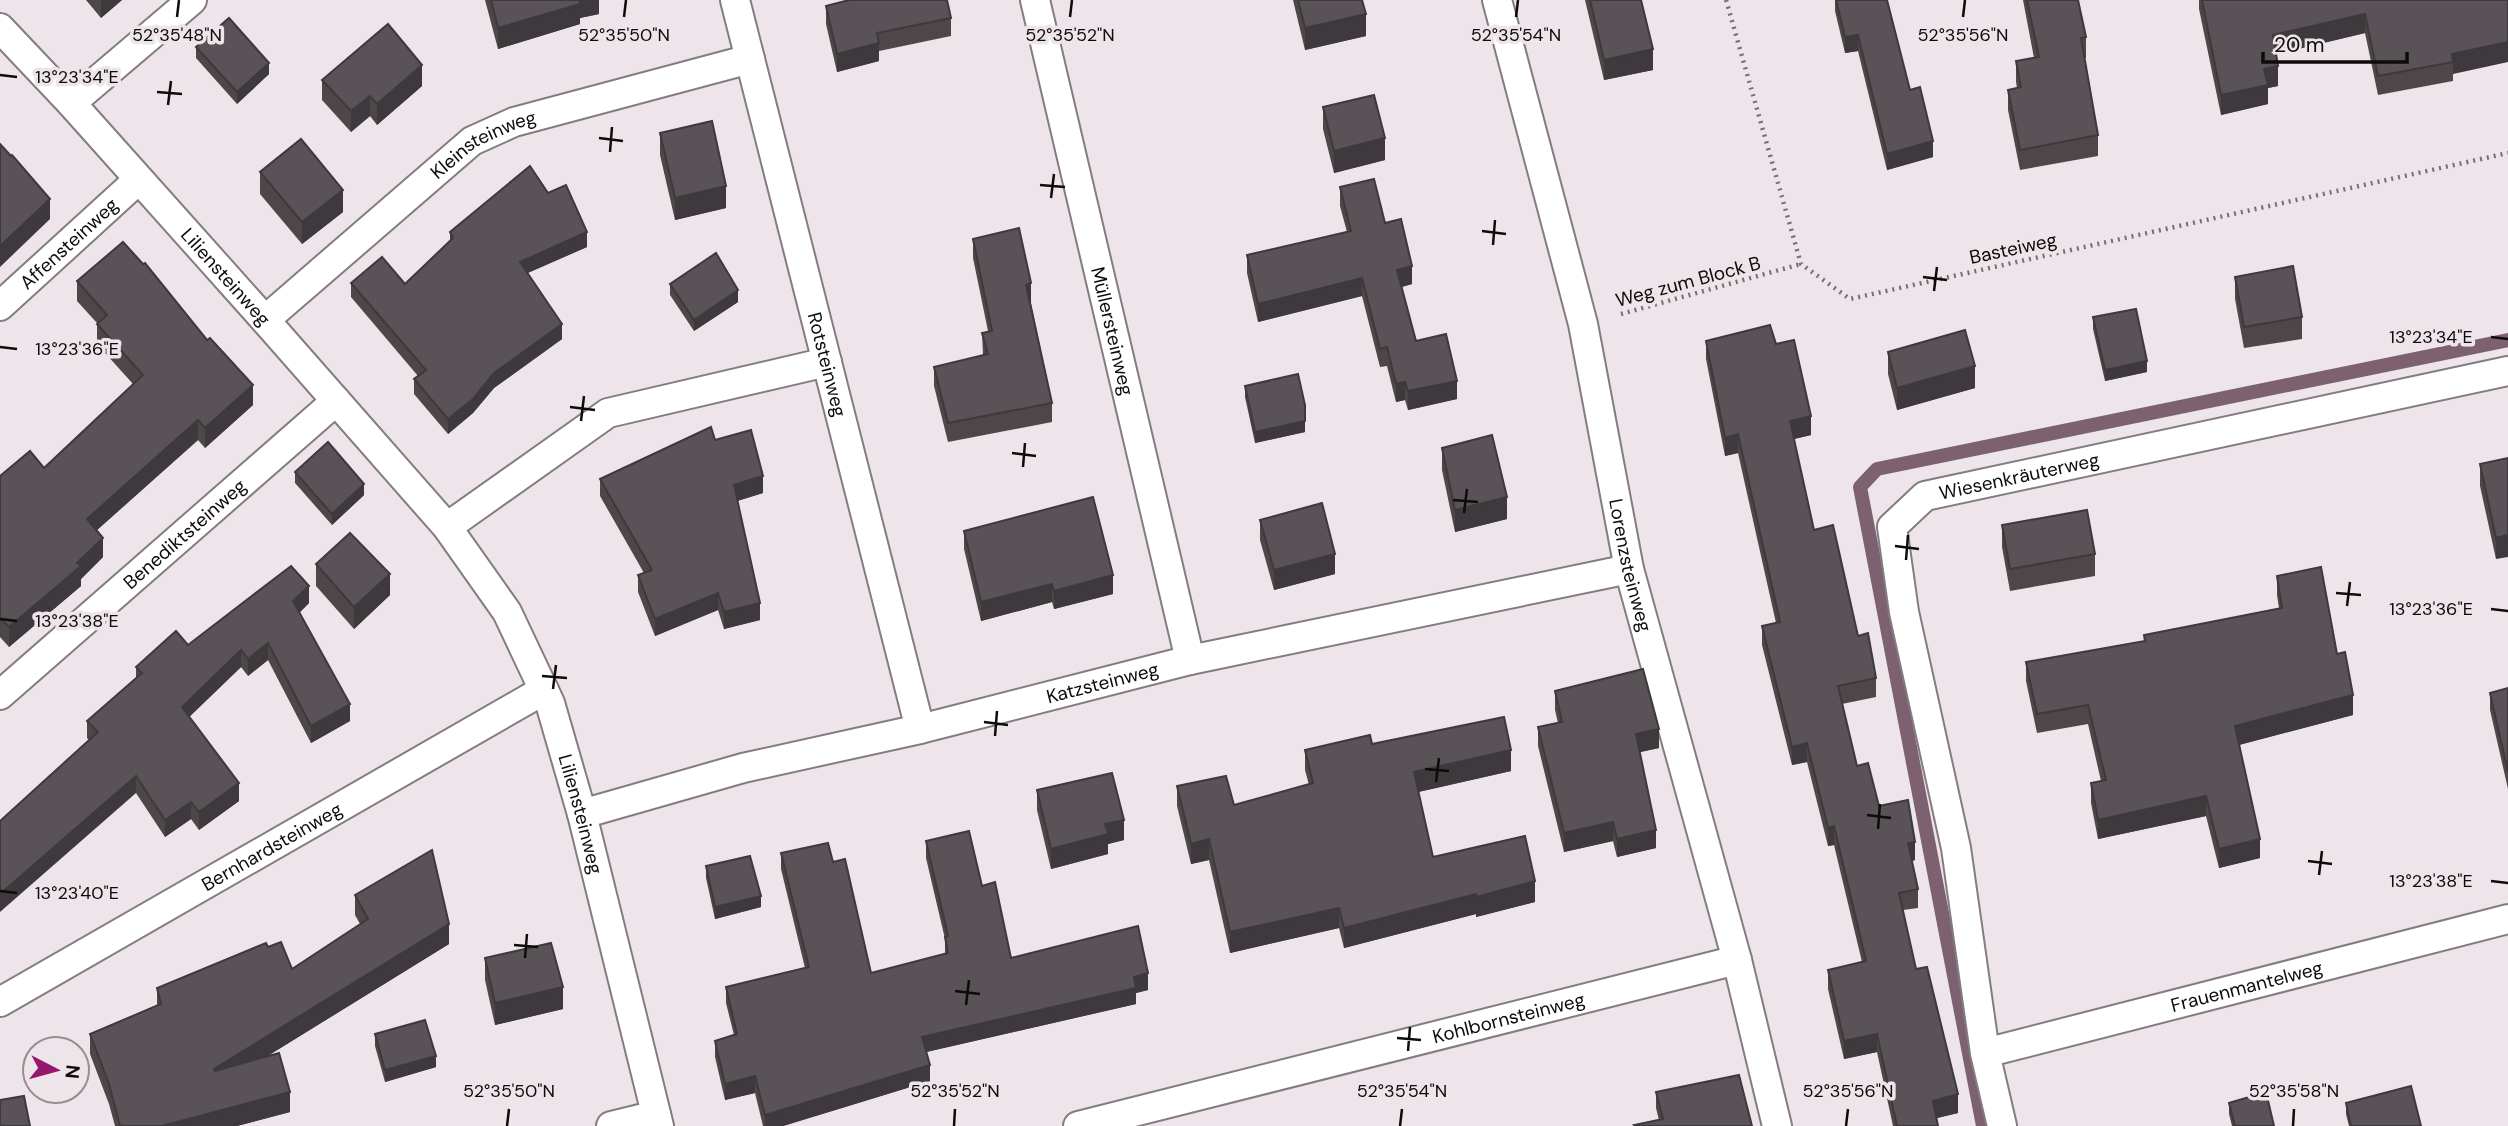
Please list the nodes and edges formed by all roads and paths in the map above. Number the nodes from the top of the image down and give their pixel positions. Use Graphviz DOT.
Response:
graph roads {
  1 [pos="192,0"];
  2 [pos="735,0"];
  3 [pos="1035,0"];
  4 [pos="1497,0"];
  5 [pos="1726,0"];
  6 [pos="0,28"];
  7 [pos="750,59"];
  8 [pos="71,103"];
  9 [pos="2508,153"];
  10 [pos="138,180"];
  11 [pos="1801,264"];
  12 [pos="0,306"];
  13 [pos="265,320"];
  14 [pos="1583,324"];
  15 [pos="827,362"];
  16 [pos="2508,371"];
  17 [pos="336,401"];
  18 [pos="447,527"];
  19 [pos="1629,569"];
  20 [pos="1190,660"];
  21 [pos="544,690"];
  22 [pos="0,695"];
  23 [pos="920,729"];
  24 [pos="582,814"];
  25 [pos="2508,919"];
  26 [pos="1737,961"];
  27 [pos="0,1002"];
  28 [pos="1985,1053"];
  29 [pos="657,1120"];
  30 [pos="611,1126"];
  31 [pos="1078,1126"];
  32 [pos="1777,1126"];
  33 [pos="2002,1126"];
  1 -- 8 [label="lane"];
  2 -- 7 [label="lane, Rotsteinweg"];
  3 -- 20 [label="lane, Müllersteinweg"];
  4 -- 14 [label="lane, Lorenzsteinweg"];
  5 -- 11 [label="path"];
  6 -- 8 [label="lane, Liliensteinweg"];
  7 -- 13 [label="lane, Kleinsteinweg"];
  7 -- 15 [label="lane, Rotsteinweg"];
  8 -- 10 [label="lane, Liliensteinweg"];
  9 -- 11 [label="path, Basteiweg"];
  10 -- 12 [label="lane, Affensteinweg"];
  10 -- 13 [label="lane, Liliensteinweg"];
  11 -- 14 [label="path, Weg zum Block B"];
  13 -- 17 [label="lane, Liliensteinweg"];
  14 -- 19 [label="lane, Lorenzsteinweg"];
  15 -- 18 [label="lane"];
  15 -- 23 [label="lane, Rotsteinweg"];
  16 -- 28 [label="lane, Wiesenkräuterweg"];
  17 -- 18 [label="lane, Liliensteinweg"];
  17 -- 22 [label="lane, Benediktsteinweg"];
  18 -- 21 [label="lane, Liliensteinweg"];
  19 -- 20 [label="lane, Katzsteinweg"];
  19 -- 26 [label="lane, Lorenzsteinweg"];
  20 -- 23 [label="lane, Katzsteinweg"];
  21 -- 24 [label="lane, Liliensteinweg"];
  21 -- 27 [label="lane, Bernhardsteinweg"];
  23 -- 24 [label="lane, Katzsteinweg"];
  24 -- 29 [label="lane, Liliensteinweg"];
  25 -- 28 [label="lane, Frauenmantelweg"];
  26 -- 31 [label="lane, Kohlbornsteinweg"];
  26 -- 32 [label="lane, Lorenzsteinweg"];
  28 -- 33 [label="lane, Wiesenkräuterweg"];
  29 -- 30 [label="lane"];
}
